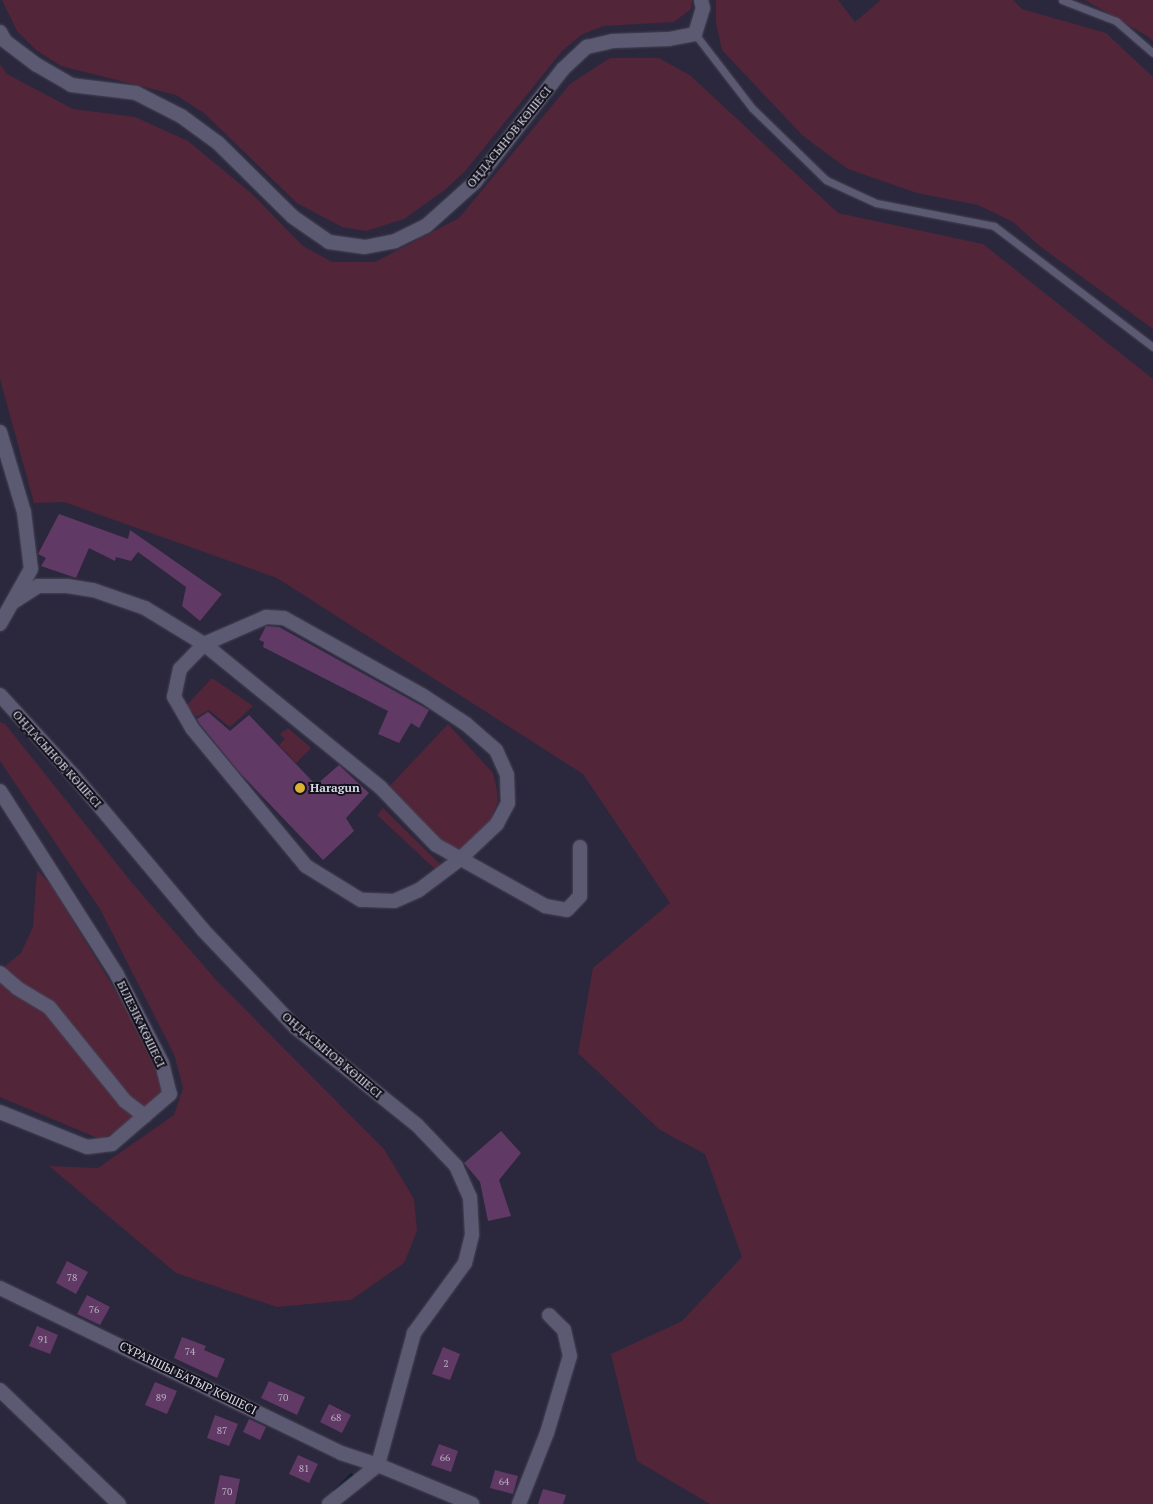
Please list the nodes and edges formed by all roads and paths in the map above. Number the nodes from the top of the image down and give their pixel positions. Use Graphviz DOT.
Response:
graph roads {
  1 [pos="701,0"];
  2 [pos="1062,0"];
  3 [pos="0,32"];
  4 [pos="695,34"];
  5 [pos="1153,53"];
  6 [pos="1153,347"];
  7 [pos="0,432"];
  8 [pos="12,603"];
  9 [pos="0,624"];
  10 [pos="204,644"];
  11 [pos="2,700"];
  12 [pos="0,791"];
  13 [pos="580,847"];
  14 [pos="459,860"];
  15 [pos="0,973"];
  16 [pos="0,1112"];
  17 [pos="146,1116"];
  18 [pos="0,1288"];
  19 [pos="548,1315"];
  20 [pos="0,1390"];
  21 [pos="378,1465"];
  22 [pos="119,1504"];
  23 [pos="329,1504"];
  24 [pos="472,1504"];
  25 [pos="519,1504"];
  1 -- 4 [label="street"];
  2 -- 5 [label="lane"];
  3 -- 4 [label="street, ОҢДАСЫНОВ КӨШЕСІ"];
  4 -- 6 [label="lane"];
  7 -- 8 [label="street"];
  8 -- 9 [label="street"];
  8 -- 10 [label="street"];
  10 -- 14 [label="street"];
  10 -- 14 [label="street"];
  10 -- 14 [label="street"];
  11 -- 21 [label="street, ОҢДАСЫНОВ КӨШЕСІ"];
  12 -- 17 [label="street, БІЛЕЗІК КӨШЕСІ"];
  13 -- 14 [label="street"];
  15 -- 17 [label="street"];
  16 -- 17 [label="street, БІЛЕЗІК КӨШЕСІ"];
  18 -- 21 [label="street, СҰРАНШЫ БАТЫР КӨШЕСІ"];
  19 -- 25 [label="street"];
  20 -- 22 [label="street"];
  21 -- 23 [label="street"];
  21 -- 24 [label="street, СҰРАНШЫ БАТЫР КӨШЕСІ"];
}
